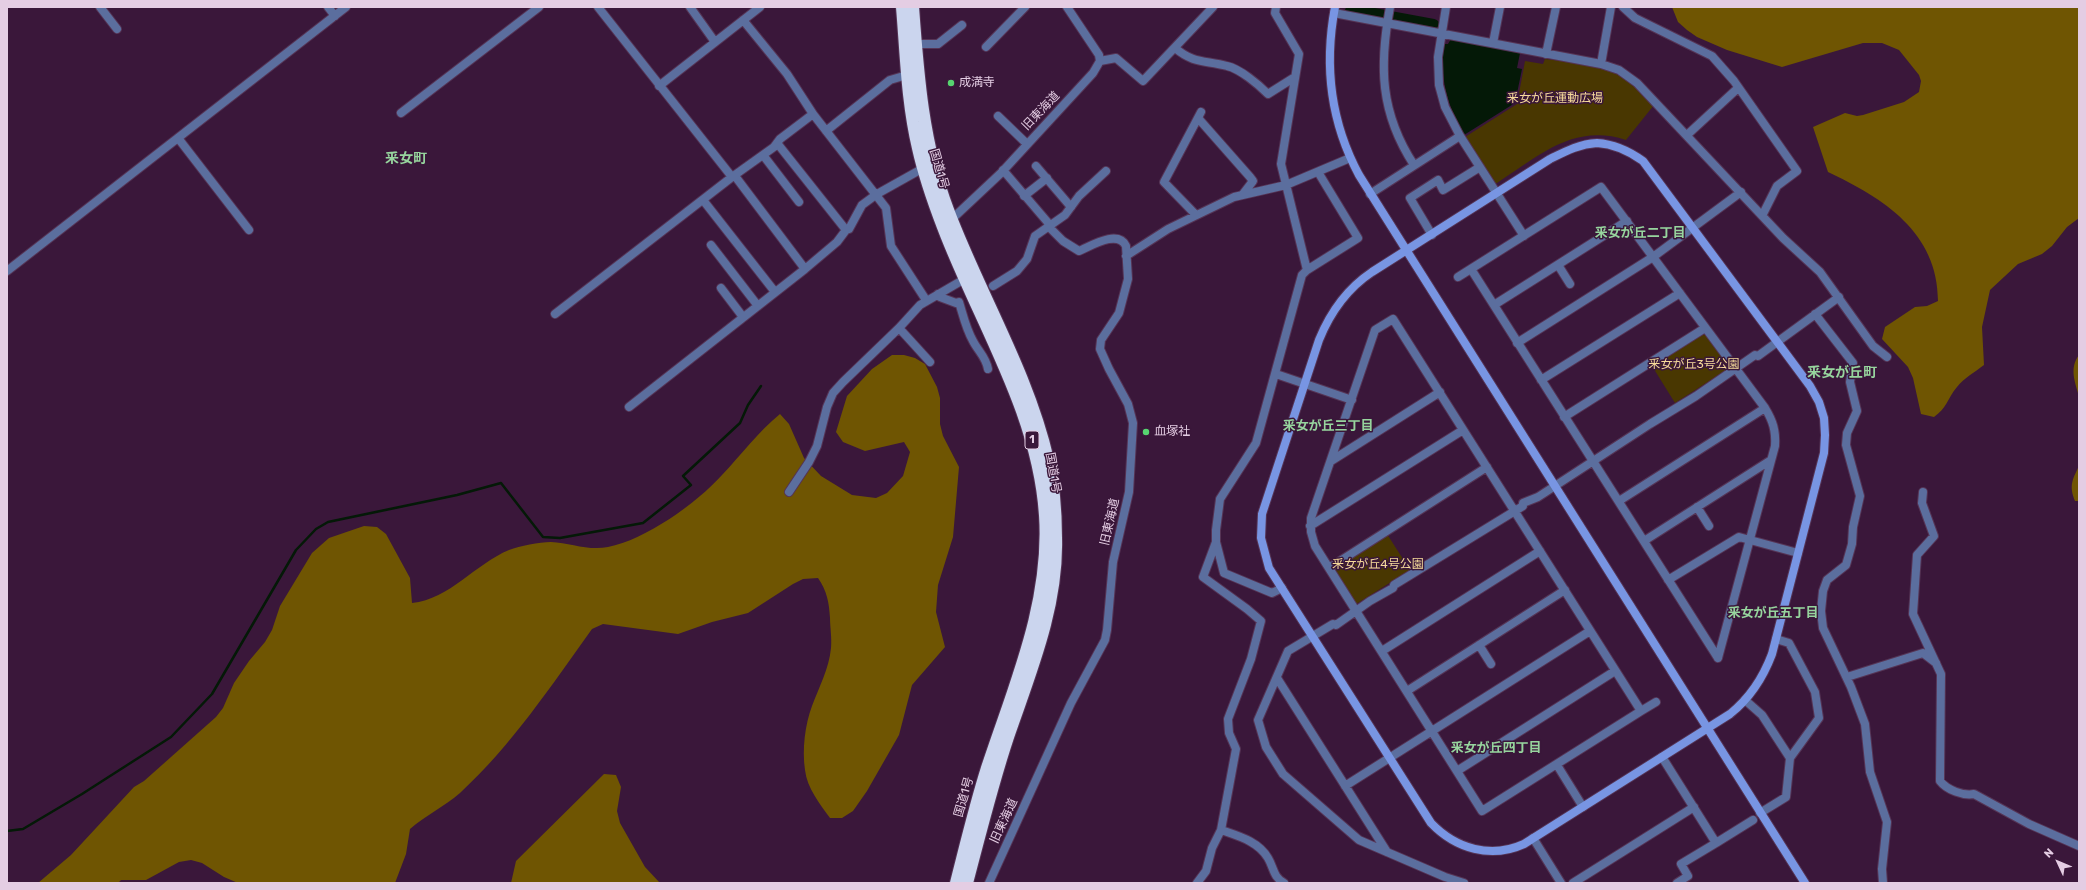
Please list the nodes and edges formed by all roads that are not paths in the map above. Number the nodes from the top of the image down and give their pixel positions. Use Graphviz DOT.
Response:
graph roads {
  1 [pos="100,7"];
  2 [pos="328,7"];
  3 [pos="346,7"];
  4 [pos="539,7"];
  5 [pos="598,7"];
  6 [pos="690,7"];
  7 [pos="759,7"];
  8 [pos="902,7"];
  9 [pos="913,7"];
  10 [pos="1025,7"];
  11 [pos="1067,7"];
  12 [pos="1213,7"];
  13 [pos="1276,7"];
  14 [pos="1446,7"];
  15 [pos="1500,7"];
  16 [pos="1556,7"];
  17 [pos="1611,7"];
  18 [pos="1623,7"];
  19 [pos="1335,10"];
  20 [pos="335,16"];
  21 [pos="1389,16"];
  22 [pos="743,20"];
  23 [pos="962,25"];
  24 [pos="117,29"];
  25 [pos="1441,33"];
  26 [pos="715,42"];
  27 [pos="916,44"];
  28 [pos="1493,44"];
  29 [pos="986,47"];
  30 [pos="1175,48"];
  31 [pos="1546,54"];
  32 [pos="1100,62"];
  33 [pos="1601,64"];
  34 [pos="906,75"];
  35 [pos="1295,77"];
  36 [pos="659,86"];
  37 [pos="1738,88"];
  38 [pos="400,113"];
  39 [pos="813,114"];
  40 [pos="998,116"];
  41 [pos="826,131"];
  42 [pos="1687,135"];
  43 [pos="1460,136"];
  44 [pos="178,138"];
  45 [pos="777,143"];
  46 [pos="1026,143"];
  47 [pos="763,155"];
  48 [pos="1350,158"];
  49 [pos="1414,165"];
  50 [pos="928,166"];
  51 [pos="1036,166"];
  52 [pos="1480,167"];
  53 [pos="1003,170"];
  54 [pos="1106,171"];
  55 [pos="1318,172"];
  56 [pos="734,177"];
  57 [pos="1046,178"];
  58 [pos="1286,185"];
  59 [pos="1741,192"];
  60 [pos="1497,193"];
  61 [pos="876,194"];
  62 [pos="1243,194"];
  63 [pos="1370,194"];
  64 [pos="1024,196"];
  65 [pos="702,200"];
  66 [pos="799,202"];
  67 [pos="1071,207"];
  68 [pos="1763,214"];
  69 [pos="1196,215"];
  70 [pos="952,219"];
  71 [pos="1627,221"];
  72 [pos="1049,225"];
  73 [pos="1694,227"];
  74 [pos="249,230"];
  75 [pos="846,230"];
  76 [pos="1432,235"];
  77 [pos="1524,236"];
  78 [pos="711,245"];
  79 [pos="1406,252"];
  80 [pos="1126,256"];
  81 [pos="1653,257"];
  82 [pos="1558,265"];
  83 [pos="805,269"];
  84 [pos="1471,269"];
  85 [pos="1307,270"];
  86 [pos="7,271"];
  87 [pos="970,277"];
  88 [pos="1458,277"];
  89 [pos="1570,284"];
  90 [pos="993,286"];
  91 [pos="721,288"];
  92 [pos="775,292"];
  93 [pos="1680,293"];
  94 [pos="938,294"];
  95 [pos="1839,297"];
  96 [pos="926,300"];
  97 [pos="758,306"];
  98 [pos="1494,306"];
  99 [pos="555,314"];
  100 [pos="1816,314"];
  101 [pos="743,317"];
  102 [pos="899,328"];
  103 [pos="1705,328"];
  104 [pos="1778,341"];
  105 [pos="1518,343"];
  106 [pos="1887,357"];
  107 [pos="930,362"];
  108 [pos="988,369"];
  109 [pos="1736,370"];
  110 [pos="1276,374"];
  111 [pos="1541,380"];
  112 [pos="1304,383"];
  113 [pos="1440,392"];
  114 [pos="1352,400"];
  115 [pos="629,407"];
  116 [pos="1765,408"];
  117 [pos="1564,417"];
  118 [pos="1463,430"];
  119 [pos="1771,460"];
  120 [pos="1331,461"];
  121 [pos="1592,461"];
  122 [pos="1487,467"];
  123 [pos="1553,486"];
  124 [pos="789,492"];
  125 [pos="1923,492"];
  126 [pos="1619,501"];
  127 [pos="1697,507"];
  128 [pos="1514,511"];
  129 [pos="1310,526"];
  130 [pos="1709,526"];
  131 [pos="1750,539"];
  132 [pos="1644,541"];
  133 [pos="1216,542"];
  134 [pos="1540,551"];
  135 [pos="1798,553"];
  136 [pos="1329,568"];
  137 [pos="1668,580"];
  138 [pos="1282,588"];
  139 [pos="1565,590"];
  140 [pos="1356,611"];
  141 [pos="1590,630"];
  142 [pos="1313,638"];
  143 [pos="1776,639"];
  144 [pos="1479,645"];
  145 [pos="1382,651"];
  146 [pos="1937,663"];
  147 [pos="1491,664"];
  148 [pos="1615,671"];
  149 [pos="1847,677"];
  150 [pos="1277,678"];
  151 [pos="1407,691"];
  152 [pos="1745,700"];
  153 [pos="1656,702"];
  154 [pos="1641,711"];
  155 [pos="1707,728"];
  156 [pos="1432,731"];
  157 [pos="1662,757"];
  158 [pos="1390,758"];
  159 [pos="1790,758"];
  160 [pos="1557,765"];
  161 [pos="1457,771"];
  162 [pos="1345,786"];
  163 [pos="1583,807"];
  164 [pos="1694,807"];
  165 [pos="1760,813"];
  166 [pos="1753,820"];
  167 [pos="1221,830"];
  168 [pos="1533,838"];
  169 [pos="1716,843"];
  170 [pos="2079,846"];
  171 [pos="1387,852"];
  172 [pos="956,883"];
  173 [pos="968,883"];
  174 [pos="989,883"];
  175 [pos="1197,883"];
  176 [pos="1284,883"];
  177 [pos="1464,883"];
  178 [pos="1561,883"];
  179 [pos="1573,883"];
  180 [pos="1677,883"];
  181 [pos="1805,883"];
  182 [pos="1883,883"];
  1 -- 24 [label="street"];
  2 -- 20 [label="street"];
  3 -- 20 [label="street"];
  4 -- 38 [label="street"];
  5 -- 36 [label="street"];
  6 -- 26 [label="street"];
  7 -- 22 [label="street"];
  8 -- 34 [label="highway, 国道1号 / 1"];
  9 -- 27 [label="highway, 国道1号 / 1"];
  10 -- 29 [label="street"];
  11 -- 32 [label="street"];
  12 -- 30 [label="street"];
  13 -- 35 [label="street"];
  14 -- 25 [label="street"];
  15 -- 28 [label="street"];
  16 -- 31 [label="street"];
  17 -- 33 [label="street"];
  18 -- 37 [label="street"];
  19 -- 21 [label="street"];
  19 -- 48 [label="street"];
  20 -- 44 [label="street"];
  21 -- 25 [label="street"];
  21 -- 49 [label="street"];
  22 -- 26 [label="street"];
  22 -- 39 [label="street"];
  23 -- 27 [label="street"];
  25 -- 28 [label="street"];
  25 -- 43 [label="street"];
  26 -- 36 [label="street"];
  27 -- 50 [label="highway, 国道1号 / 1"];
  28 -- 31 [label="street"];
  30 -- 32 [label="street"];
  30 -- 35 [label="street"];
  31 -- 33 [label="street"];
  32 -- 46 [label="street, 旧東海道"];
  33 -- 42 [label="street"];
  34 -- 41 [label="street"];
  34 -- 50 [label="highway, 国道1号 / 1"];
  35 -- 58 [label="street"];
  36 -- 56 [label="street"];
  37 -- 42 [label="street"];
  37 -- 68 [label="street"];
  39 -- 41 [label="street"];
  39 -- 45 [label="street"];
  40 -- 46 [label="street"];
  41 -- 61 [label="street"];
  42 -- 59 [label="street"];
  43 -- 49 [label="street"];
  43 -- 52 [label="street"];
  44 -- 74 [label="street"];
  44 -- 86 [label="street"];
  45 -- 47 [label="street"];
  45 -- 75 [label="street"];
  46 -- 53 [label="street, 旧東海道"];
  47 -- 56 [label="street"];
  47 -- 66 [label="street"];
  48 -- 55 [label="street"];
  48 -- 63 [label="street"];
  49 -- 63 [label="street"];
  50 -- 61 [label="street"];
  50 -- 70 [label="highway, 国道1号 / 1"];
  50 -- 87 [label="highway, 国道1号 / 1"];
  51 -- 57 [label="street"];
  52 -- 60 [label="street"];
  52 -- 76 [label="street"];
  53 -- 64 [label="street, 旧東海道"];
  53 -- 70 [label="street"];
  54 -- 67 [label="street"];
  55 -- 58 [label="street"];
  55 -- 85 [label="street"];
  56 -- 65 [label="street"];
  56 -- 83 [label="street"];
  57 -- 64 [label="street"];
  57 -- 67 [label="street"];
  58 -- 62 [label="street"];
  58 -- 85 [label="street"];
  59 -- 68 [label="street"];
  59 -- 73 [label="street"];
  60 -- 73 [label="street"];
  60 -- 76 [label="street"];
  60 -- 77 [label="street"];
  61 -- 75 [label="street"];
  61 -- 96 [label="street"];
  62 -- 69 [label="street"];
  62 -- 69 [label="street"];
  63 -- 79 [label="street"];
  64 -- 72 [label="street, 旧東海道"];
  65 -- 92 [label="street"];
  65 -- 99 [label="street"];
  67 -- 72 [label="street"];
  68 -- 95 [label="street"];
  69 -- 80 [label="street"];
  70 -- 87 [label="highway, 国道1号 / 1"];
  71 -- 77 [label="street"];
  71 -- 81 [label="street"];
  71 -- 82 [label="street"];
  72 -- 80 [label="street, 旧東海道"];
  72 -- 90 [label="street"];
  73 -- 81 [label="street"];
  73 -- 104 [label="street"];
  75 -- 83 [label="street"];
  76 -- 79 [label="street"];
  77 -- 84 [label="street"];
  78 -- 97 [label="street"];
  79 -- 112 [label="street"];
  79 -- 123 [label="street"];
  80 -- 174 [label="street, 旧東海道"];
  81 -- 93 [label="street"];
  81 -- 105 [label="street"];
  82 -- 89 [label="street"];
  82 -- 98 [label="street"];
  83 -- 92 [label="street"];
  84 -- 88 [label="street"];
  84 -- 98 [label="street"];
  85 -- 110 [label="street"];
  87 -- 94 [label="street"];
  87 -- 172 [label="highway, 国道1号 / 1"];
  87 -- 173 [label="highway, 国道1号 / 1"];
  91 -- 101 [label="street"];
  92 -- 97 [label="street"];
  93 -- 103 [label="street"];
  93 -- 111 [label="street"];
  94 -- 96 [label="street"];
  94 -- 108 [label="street"];
  95 -- 100 [label="street"];
  95 -- 106 [label="street"];
  96 -- 102 [label="street"];
  97 -- 101 [label="street"];
  98 -- 105 [label="street"];
  100 -- 104 [label="street"];
  100 -- 149 [label="street"];
  101 -- 115 [label="street"];
  102 -- 107 [label="street"];
  102 -- 124 [label="street"];
  103 -- 109 [label="street"];
  103 -- 117 [label="street"];
  104 -- 109 [label="street"];
  104 -- 135 [label="street"];
  105 -- 111 [label="street"];
  109 -- 116 [label="street"];
  109 -- 121 [label="street"];
  110 -- 112 [label="street"];
  110 -- 133 [label="street"];
  111 -- 117 [label="street"];
  112 -- 114 [label="street"];
  112 -- 138 [label="street"];
  113 -- 114 [label="street"];
  113 -- 118 [label="street"];
  113 -- 120 [label="street"];
  114 -- 120 [label="street"];
  116 -- 119 [label="street"];
  116 -- 126 [label="street"];
  117 -- 121 [label="street"];
  118 -- 122 [label="street"];
  118 -- 129 [label="street"];
  119 -- 127 [label="street"];
  119 -- 131 [label="street"];
  120 -- 129 [label="street"];
  121 -- 123 [label="street"];
  121 -- 126 [label="street"];
  122 -- 128 [label="street"];
  122 -- 136 [label="street"];
  123 -- 128 [label="street"];
  123 -- 155 [label="street"];
  125 -- 146 [label="street"];
  126 -- 132 [label="street"];
  127 -- 130 [label="street"];
  127 -- 132 [label="street"];
  128 -- 134 [label="street"];
  128 -- 140 [label="street"];
  129 -- 136 [label="street"];
  131 -- 135 [label="street"];
  131 -- 137 [label="street"];
  131 -- 137 [label="street"];
  132 -- 137 [label="street"];
  133 -- 138 [label="street"];
  133 -- 167 [label="street"];
  134 -- 139 [label="street"];
  134 -- 145 [label="street"];
  135 -- 143 [label="street"];
  136 -- 140 [label="street"];
  138 -- 142 [label="street"];
  139 -- 141 [label="street"];
  139 -- 144 [label="street"];
  140 -- 142 [label="street"];
  140 -- 145 [label="street"];
  141 -- 148 [label="street"];
  141 -- 156 [label="street"];
  142 -- 150 [label="street"];
  142 -- 158 [label="street"];
  143 -- 152 [label="street"];
  143 -- 159 [label="street"];
  144 -- 147 [label="street"];
  144 -- 151 [label="street"];
  145 -- 151 [label="street"];
  146 -- 149 [label="street"];
  146 -- 170 [label="street"];
  148 -- 154 [label="street"];
  148 -- 161 [label="street"];
  149 -- 182 [label="street"];
  150 -- 162 [label="street"];
  150 -- 171 [label="street"];
  151 -- 156 [label="street"];
  152 -- 155 [label="street"];
  152 -- 159 [label="street"];
  153 -- 154 [label="street"];
  154 -- 160 [label="street"];
  155 -- 157 [label="street"];
  155 -- 165 [label="street"];
  156 -- 158 [label="street"];
  156 -- 161 [label="street"];
  157 -- 163 [label="street"];
  157 -- 164 [label="street"];
  158 -- 162 [label="street"];
  158 -- 168 [label="street"];
  159 -- 165 [label="street"];
  160 -- 161 [label="street"];
  160 -- 163 [label="street"];
  162 -- 171 [label="street"];
  163 -- 168 [label="street"];
  164 -- 169 [label="street"];
  164 -- 179 [label="street"];
  165 -- 181 [label="street"];
  166 -- 169 [label="street"];
  167 -- 175 [label="street"];
  167 -- 176 [label="street"];
  168 -- 178 [label="street"];
  169 -- 180 [label="street"];
  171 -- 177 [label="street"];
}
